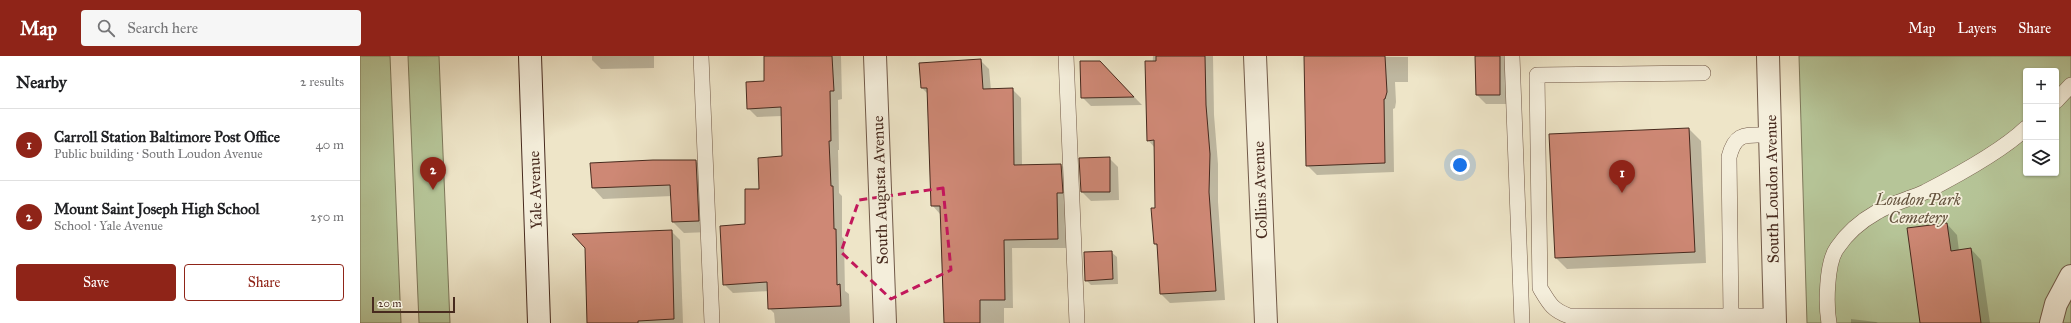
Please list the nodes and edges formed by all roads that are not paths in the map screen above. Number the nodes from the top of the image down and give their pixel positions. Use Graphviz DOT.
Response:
graph roads {
  1 [pos="530,56"];
  2 [pos="701,56"];
  3 [pos="875,56"];
  4 [pos="1066,56"];
  5 [pos="1255,56"];
  6 [pos="1512,56"];
  7 [pos="1768,56"];
  8 [pos="1703,73"];
  9 [pos="2071,85"];
  10 [pos="2059,98"];
  11 [pos="2023,130"];
  12 [pos="1771,135"];
  13 [pos="2071,276"];
  14 [pos="1731,316"];
  15 [pos="1775,320"];
  16 [pos="539,323"];
  17 [pos="712,323"];
  18 [pos="885,323"];
  19 [pos="1078,323"];
  20 [pos="1266,323"];
  21 [pos="1522,323"];
  22 [pos="1829,323"];
  23 [pos="2051,323"];
  1 -- 16 [label="street, Yale Avenue"];
  2 -- 17 [label="lane"];
  3 -- 18 [label="street, South Augusta Avenue"];
  4 -- 19 [label="lane"];
  5 -- 20 [label="street, Collins Avenue"];
  6 -- 21 [label="lane"];
  7 -- 12 [label="street, South Loudon Avenue"];
  8 -- 14 [label="lane"];
  9 -- 10 [label="lane"];
  11 -- 22 [label="lane"];
  12 -- 14 [label="lane"];
  12 -- 15 [label="street, South Loudon Avenue"];
  13 -- 23 [label="street"];
  14 -- 15 [label="lane"];
}
